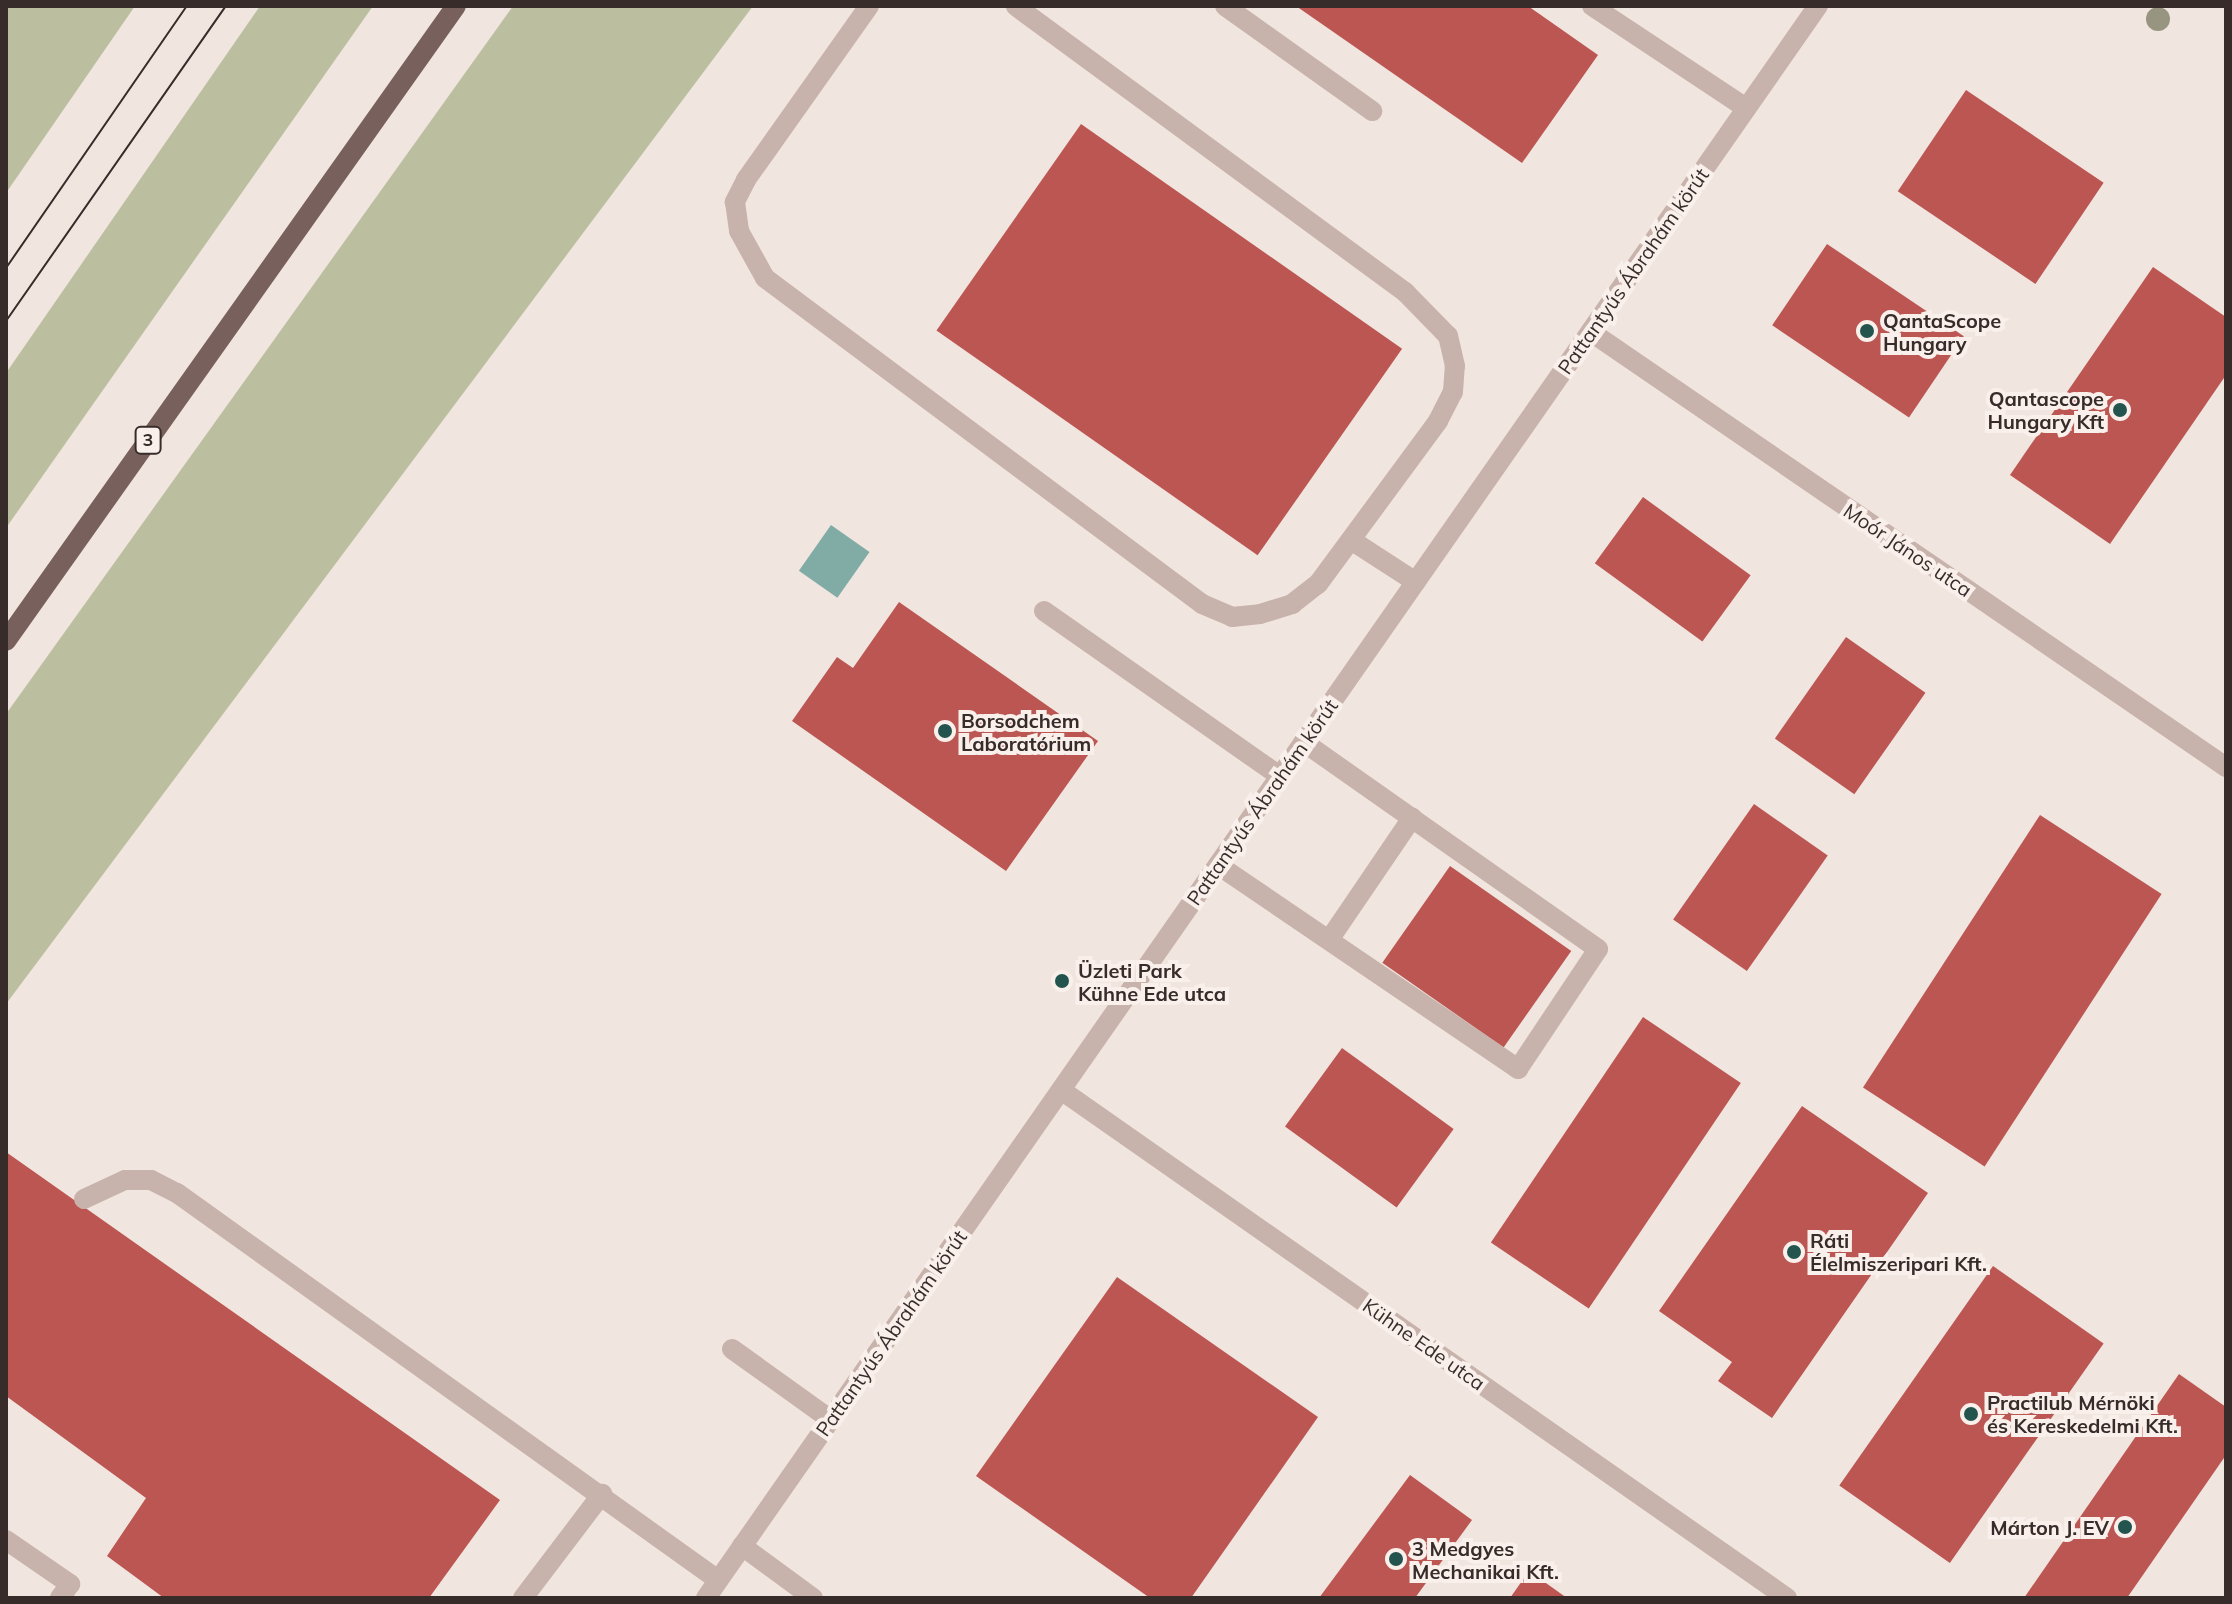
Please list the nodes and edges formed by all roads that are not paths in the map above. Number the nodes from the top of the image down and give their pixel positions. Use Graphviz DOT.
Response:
graph roads {
  1 [pos="456,6"];
  2 [pos="869,6"];
  3 [pos="1016,6"];
  4 [pos="1225,6"];
  5 [pos="1592,6"];
  6 [pos="1818,6"];
  7 [pos="1746,108"];
  8 [pos="1372,111"];
  9 [pos="1591,332"];
  10 [pos="1351,540"];
  11 [pos="1416,582"];
  12 [pos="1044,611"];
  13 [pos="6,641"];
  14 [pos="1304,742"];
  15 [pos="2226,767"];
  16 [pos="1280,776"];
  17 [pos="1412,818"];
  18 [pos="1218,865"];
  19 [pos="1329,940"];
  20 [pos="1061,1090"];
  21 [pos="84,1199"];
  22 [pos="732,1349"];
  23 [pos="831,1420"];
  24 [pos="602,1494"];
  25 [pos="6,1540"];
  26 [pos="742,1546"];
  27 [pos="718,1580"];
  28 [pos="60,1598"];
  29 [pos="523,1598"];
  30 [pos="706,1598"];
  31 [pos="813,1598"];
  32 [pos="1787,1598"];
  1 -- 13 [label="main road, 3"];
  2 -- 10 [label="street"];
  3 -- 10 [label="street"];
  4 -- 8 [label="street"];
  5 -- 7 [label="street"];
  6 -- 7 [label="street, Pattantyús Ábrahám körút"];
  7 -- 9 [label="street, Pattantyús Ábrahám körút"];
  9 -- 11 [label="street, Pattantyús Ábrahám körút"];
  9 -- 15 [label="street, Moór János utca"];
  10 -- 11 [label="street"];
  11 -- 14 [label="street, Pattantyús Ábrahám körút"];
  12 -- 16 [label="street"];
  14 -- 16 [label="street, Pattantyús Ábrahám körút"];
  14 -- 17 [label="street"];
  16 -- 18 [label="street, Pattantyús Ábrahám körút"];
  17 -- 19 [label="street"];
  17 -- 19 [label="street"];
  18 -- 19 [label="street"];
  18 -- 20 [label="street, Pattantyús Ábrahám körút"];
  20 -- 23 [label="street, Pattantyús Ábrahám körút"];
  20 -- 32 [label="street, Kühne Ede utca"];
  21 -- 24 [label="street"];
  22 -- 23 [label="street"];
  23 -- 26 [label="street, Pattantyús Ábrahám körút"];
  24 -- 27 [label="street"];
  24 -- 29 [label="street"];
  25 -- 28 [label="street"];
  26 -- 27 [label="street, Pattantyús Ábrahám körút"];
  26 -- 31 [label="street"];
  27 -- 30 [label="street, Pattantyús Ábrahám körút"];
}
